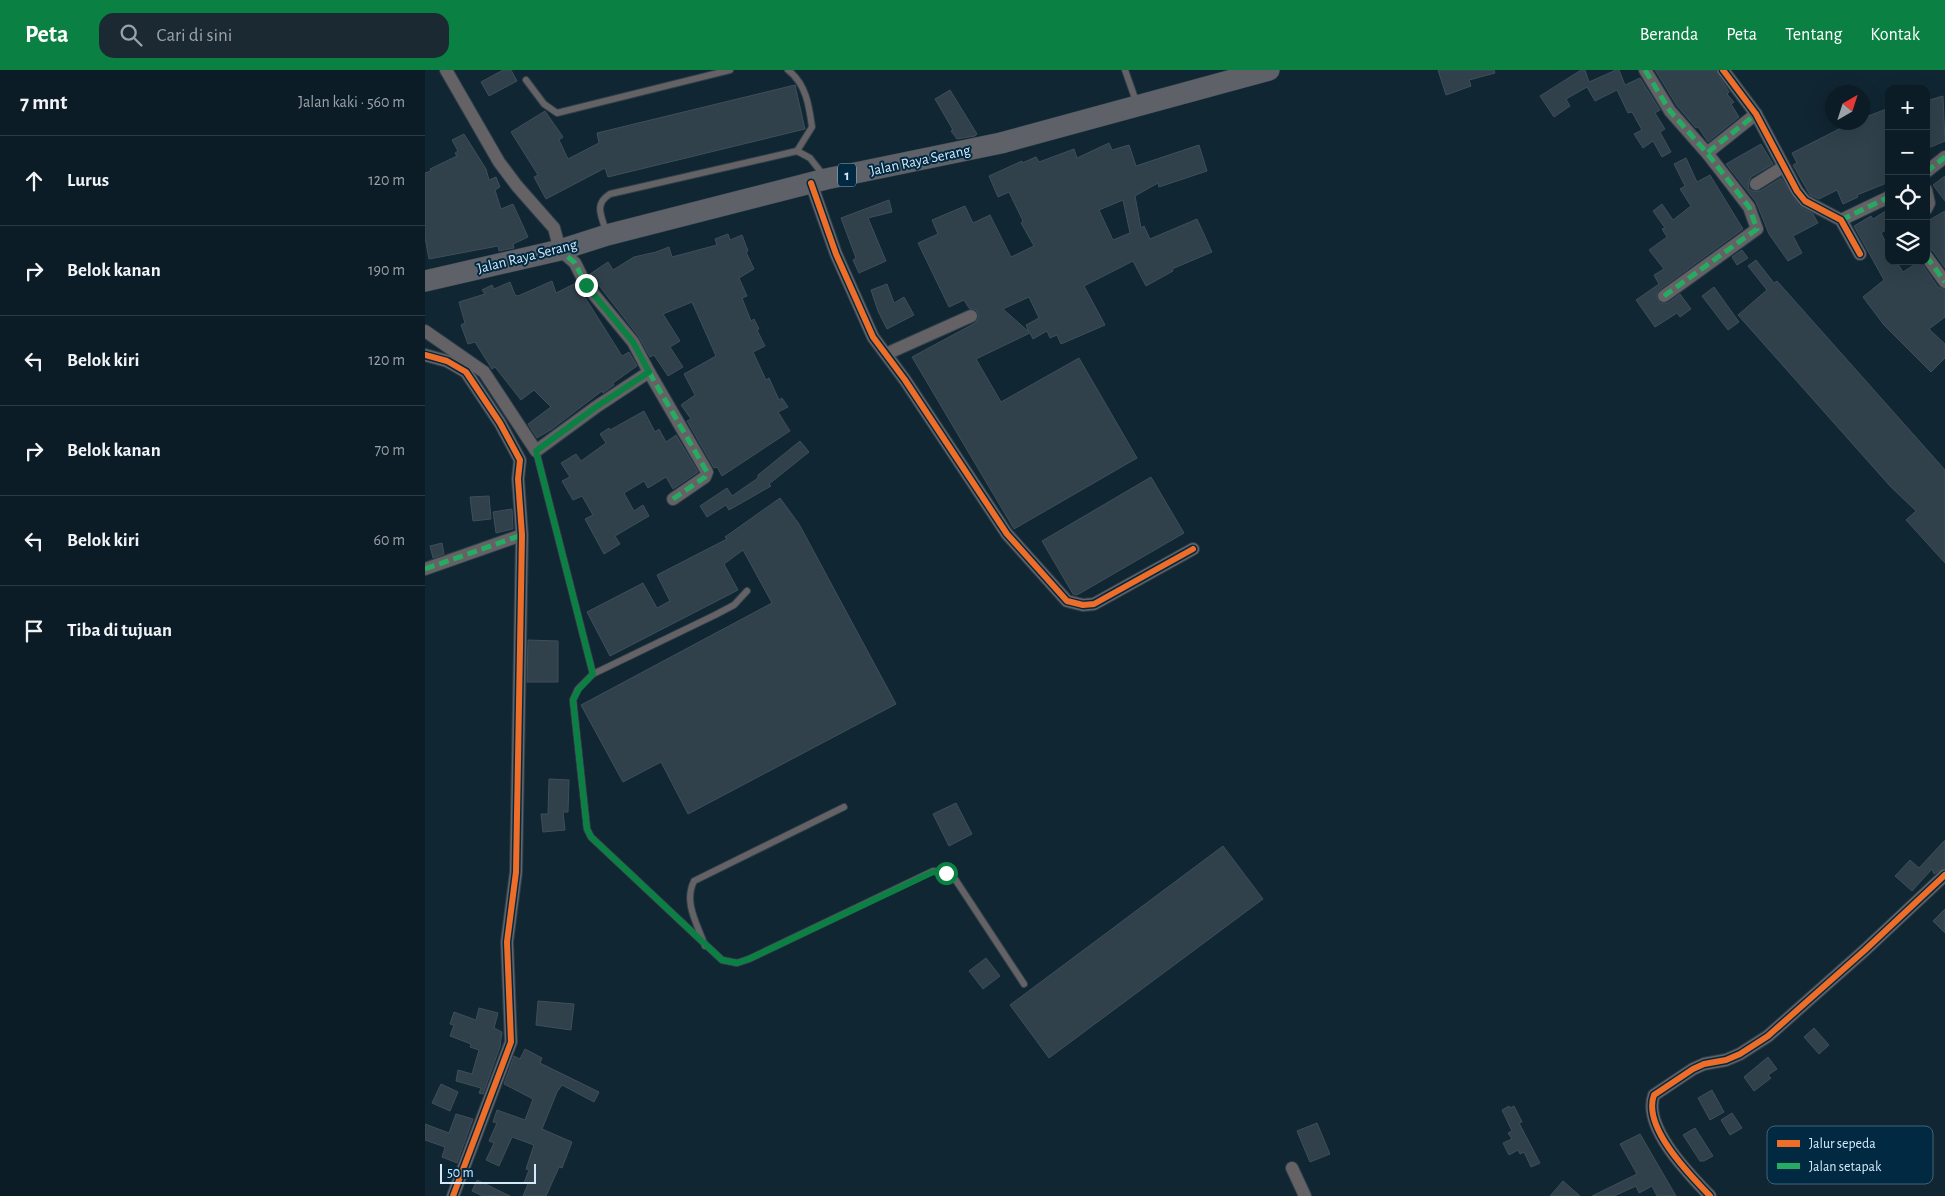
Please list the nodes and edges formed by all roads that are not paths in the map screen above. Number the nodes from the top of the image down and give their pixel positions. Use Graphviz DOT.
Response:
graph roads {
  1 [pos="446,70"];
  2 [pos="730,70"];
  3 [pos="788,70"];
  4 [pos="1125,70"];
  5 [pos="1269,70"];
  6 [pos="1645,70"];
  7 [pos="1723,70"];
  8 [pos="526,80"];
  9 [pos="1137,105"];
  10 [pos="1756,114"];
  11 [pos="797,150"];
  12 [pos="1707,153"];
  13 [pos="1945,157"];
  14 [pos="1783,167"];
  15 [pos="1930,169"];
  16 [pos="818,181"];
  17 [pos="1756,184"];
  18 [pos="1885,199"];
  19 [pos="1841,220"];
  20 [pos="607,235"];
  21 [pos="560,250"];
  22 [pos="1860,254"];
  23 [pos="1930,261"];
  24 [pos="425,281"];
  25 [pos="1945,282"];
  26 [pos="1664,296"];
  27 [pos="971,316"];
  28 [pos="425,331"];
  29 [pos="886,354"];
  30 [pos="425,355"];
  31 [pos="649,372"];
  32 [pos="536,451"];
  33 [pos="673,499"];
  34 [pos="522,536"];
  35 [pos="1193,549"];
  36 [pos="425,569"];
  37 [pos="747,591"];
  38 [pos="593,674"];
  39 [pos="844,807"];
  40 [pos="1945,875"];
  41 [pos="706,947"];
  42 [pos="1024,984"];
  43 [pos="1292,1168"];
  44 [pos="1706,1195"];
  45 [pos="453,1196"];
  46 [pos="1305,1196"];
  1 -- 21 [label="street"];
  2 -- 8 [label="lane"];
  3 -- 11 [label="lane"];
  4 -- 9 [label="lane"];
  5 -- 9 [label="highway, Jalan Raya Serang / 1"];
  6 -- 12 [label="street"];
  7 -- 10 [label="street"];
  9 -- 16 [label="highway, Jalan Raya Serang / 1"];
  10 -- 12 [label="street"];
  10 -- 14 [label="street"];
  11 -- 16 [label="lane"];
  11 -- 20 [label="lane"];
  12 -- 26 [label="street"];
  13 -- 15 [label="street"];
  14 -- 17 [label="street"];
  14 -- 19 [label="street"];
  16 -- 20 [label="highway, Jalan Raya Serang / 1"];
  16 -- 29 [label="street"];
  18 -- 19 [label="street"];
  19 -- 22 [label="street"];
  20 -- 21 [label="highway, Jalan Raya Serang / 1"];
  21 -- 24 [label="highway, Jalan Raya Serang / 1"];
  21 -- 31 [label="street"];
  23 -- 25 [label="street"];
  27 -- 29 [label="street"];
  28 -- 32 [label="street"];
  29 -- 35 [label="street"];
  30 -- 34 [label="street"];
  31 -- 32 [label="street"];
  31 -- 33 [label="street"];
  32 -- 38 [label="lane"];
  34 -- 36 [label="street"];
  34 -- 45 [label="street"];
  37 -- 38 [label="lane"];
  38 -- 41 [label="lane"];
  39 -- 41 [label="lane"];
  40 -- 44 [label="street"];
  41 -- 42 [label="lane"];
  43 -- 46 [label="street"];
}
